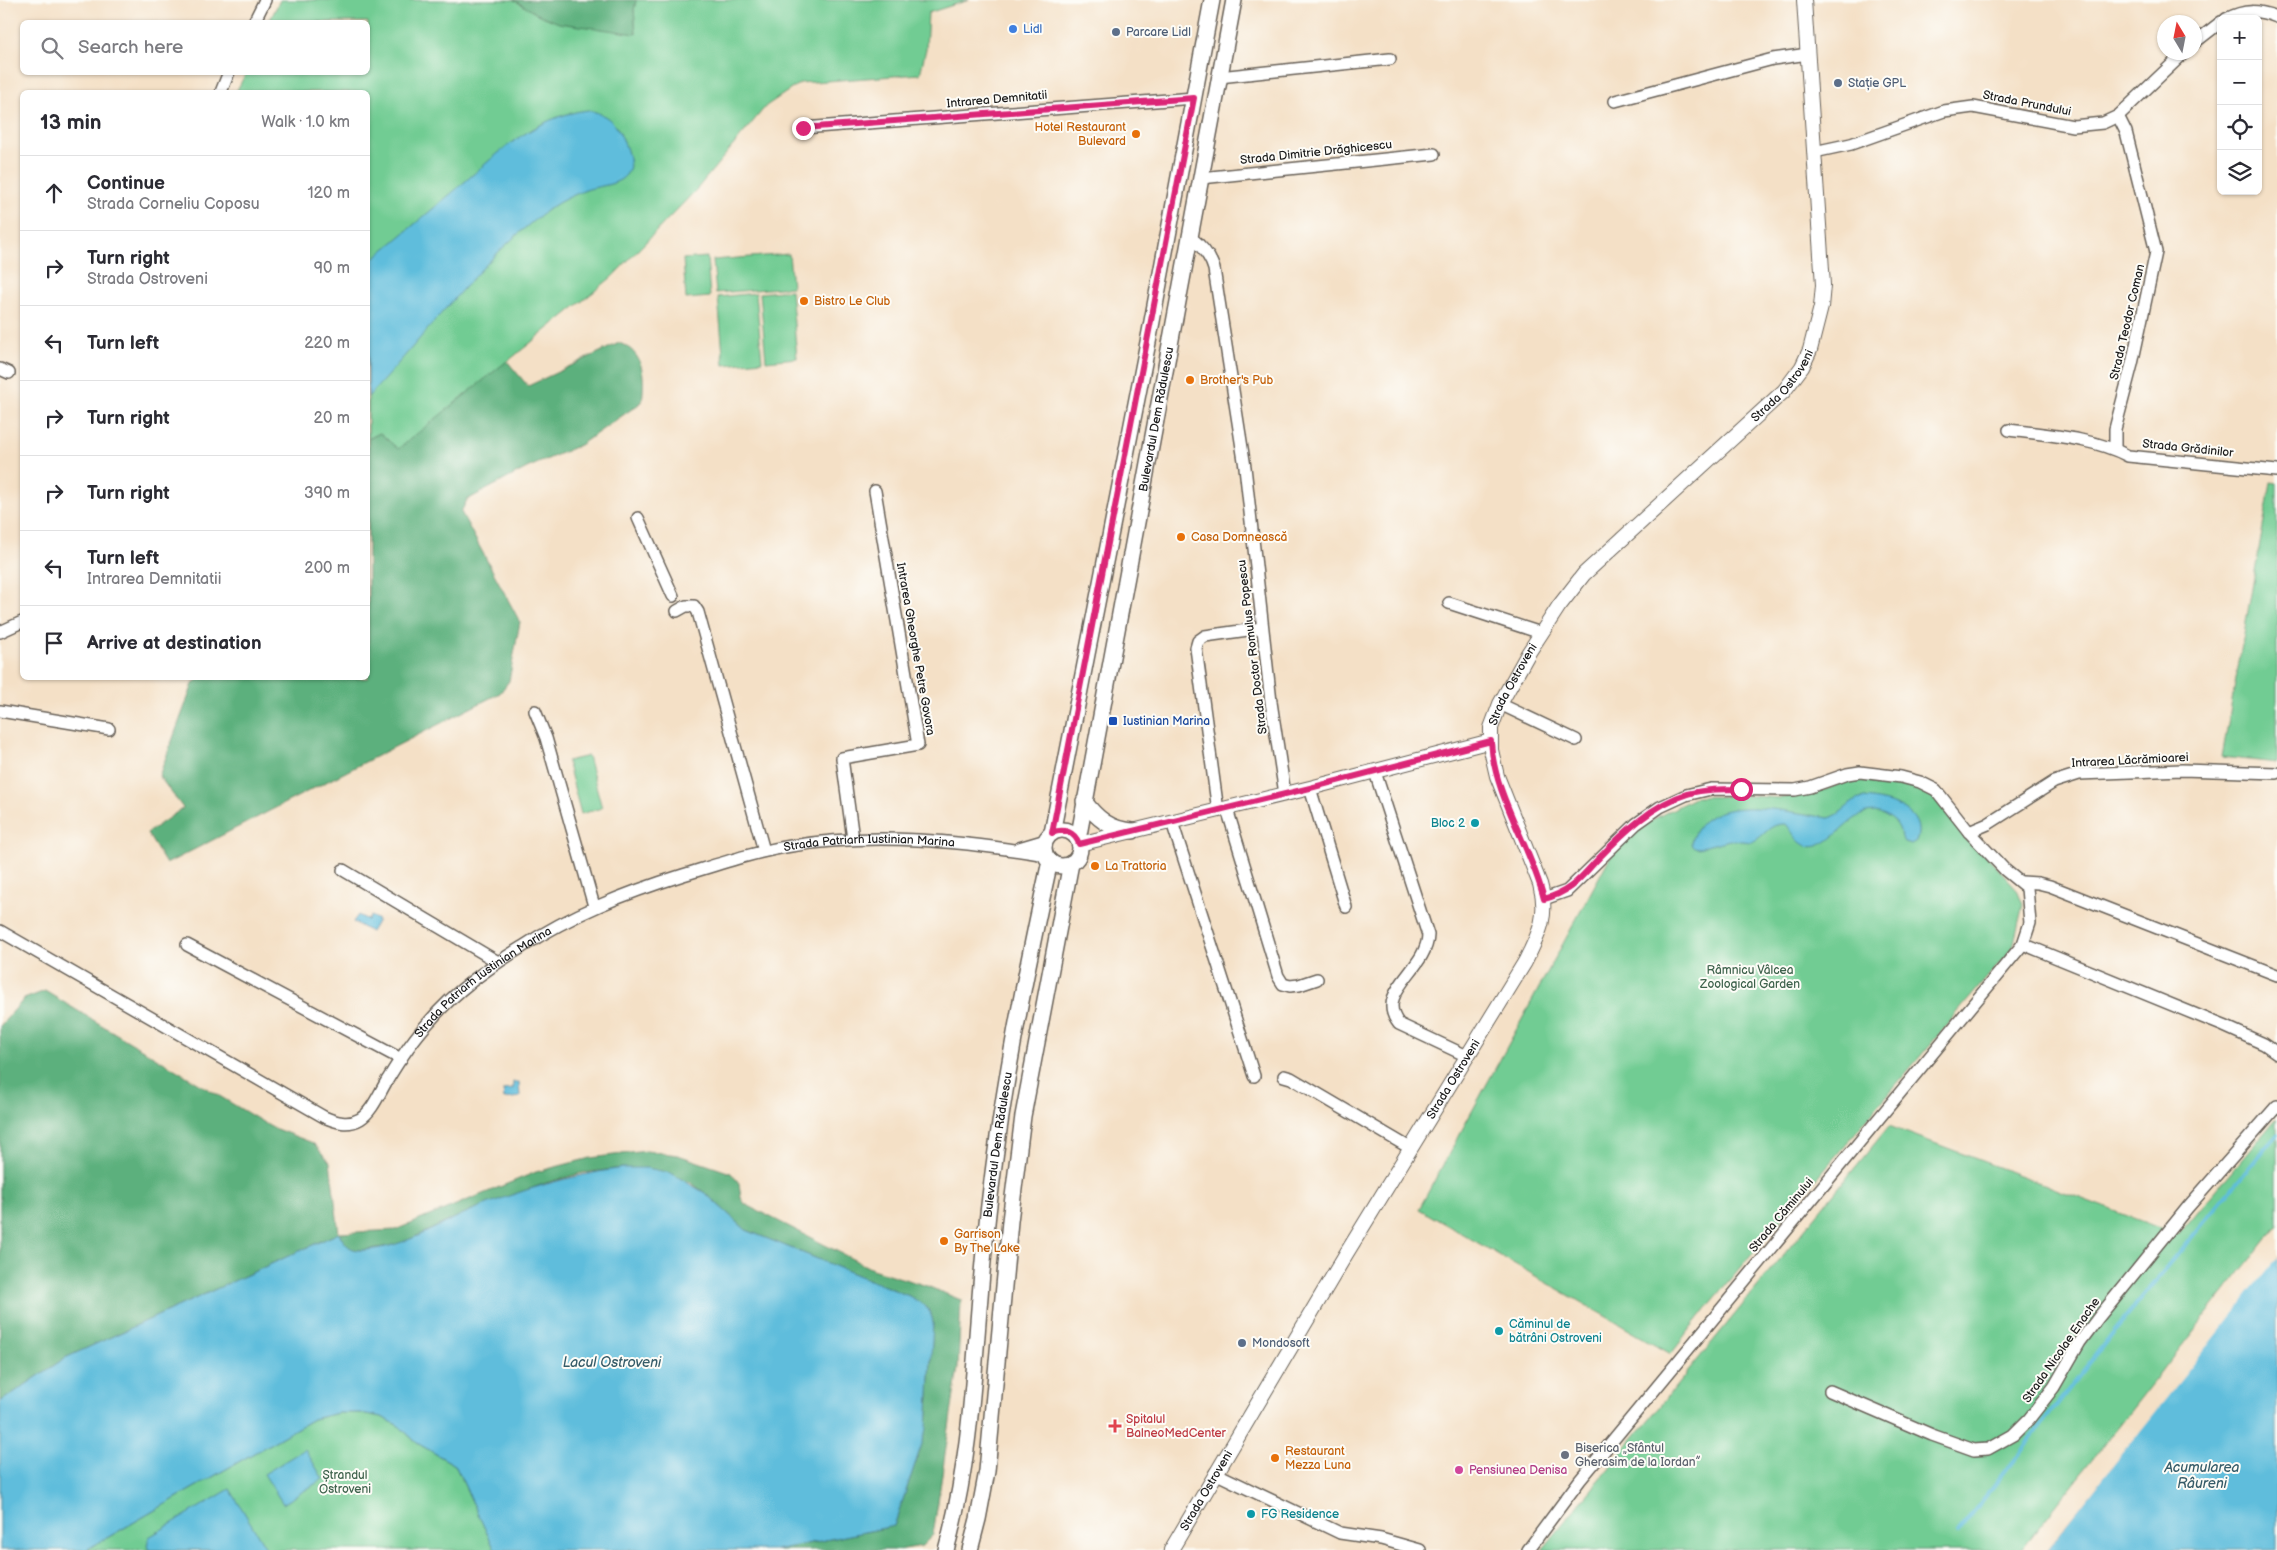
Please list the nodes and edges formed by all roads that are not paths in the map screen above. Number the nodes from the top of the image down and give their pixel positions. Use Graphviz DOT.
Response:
graph roads {
  1 [pos="265,0"];
  2 [pos="1212,0"];
  3 [pos="1234,0"];
  4 [pos="1804,0"];
  5 [pos="2261,5"];
  6 [pos="2237,15"];
  7 [pos="2277,17"];
  8 [pos="255,20"];
  9 [pos="2217,25"];
  10 [pos="2202,37"];
  11 [pos="1808,54"];
  12 [pos="1390,59"];
  13 [pos="2177,60"];
  14 [pos="228,75"];
  15 [pos="1219,77"];
  16 [pos="221,90"];
  17 [pos="1194,98"];
  18 [pos="1614,101"];
  19 [pos="2118,116"];
  20 [pos="803,128"];
  21 [pos="1814,152"];
  22 [pos="1434,154"];
  23 [pos="1201,178"];
  24 [pos="1190,237"];
  25 [pos="2010,430"];
  26 [pos="2115,449"];
  27 [pos="2277,471"];
  28 [pos="876,491"];
  29 [pos="638,518"];
  30 [pos="673,596"];
  31 [pos="1449,603"];
  32 [pos="677,610"];
  33 [pos="20,623"];
  34 [pos="1262,628"];
  35 [pos="0,632"];
  36 [pos="1541,633"];
  37 [pos="1500,704"];
  38 [pos="0,711"];
  39 [pos="534,711"];
  40 [pos="109,729"];
  41 [pos="1576,740"];
  42 [pos="1491,741"];
  43 [pos="1376,772"];
  44 [pos="2277,773"];
  45 [pos="1310,788"];
  46 [pos="1285,794"];
  47 [pos="1084,801"];
  48 [pos="1223,810"];
  49 [pos="1172,822"];
  50 [pos="1133,831"];
  51 [pos="1969,832"];
  52 [pos="853,839"];
  53 [pos="1079,842"];
  54 [pos="1048,847"];
  55 [pos="764,851"];
  56 [pos="1071,863"];
  57 [pos="343,870"];
  58 [pos="2024,885"];
  59 [pos="1544,899"];
  60 [pos="594,906"];
  61 [pos="1346,907"];
  62 [pos="0,931"];
  63 [pos="2023,944"];
  64 [pos="188,945"];
  65 [pos="498,962"];
  66 [pos="2277,975"];
  67 [pos="1317,979"];
  68 [pos="2277,1053"];
  69 [pos="1467,1056"];
  70 [pos="401,1058"];
  71 [pos="1254,1076"];
  72 [pos="1284,1076"];
  73 [pos="2277,1106"];
  74 [pos="1410,1148"];
  75 [pos="1830,1391"];
  76 [pos="1215,1473"];
  77 [pos="946,1550"];
  78 [pos="970,1550"];
  79 [pos="1171,1550"];
  80 [pos="1420,1550"];
  81 [pos="1528,1550"];
  1 -- 8 [label="street"];
  2 -- 17 [label="main road, Bulevardul Dem Rădulescu"];
  3 -- 15 [label="main road, Bulevardul Dem Rădulescu"];
  4 -- 11 [label="street, Strada Ostroveni"];
  5 -- 6 [label="street"];
  5 -- 7 [label="street"];
  9 -- 10 [label="street"];
  11 -- 18 [label="street"];
  11 -- 21 [label="street, Strada Ostroveni"];
  12 -- 15 [label="street"];
  13 -- 19 [label="street, Strada Prundului"];
  14 -- 16 [label="street"];
  15 -- 23 [label="main road, Bulevardul Dem Rădulescu"];
  17 -- 20 [label="street, Intrarea Demnitatii"];
  17 -- 54 [label="main road, Bulevardul Dem Rădulescu"];
  19 -- 21 [label="street, Strada Prundului"];
  19 -- 26 [label="street, Strada Teodor Coman"];
  21 -- 36 [label="street, Strada Ostroveni"];
  22 -- 23 [label="street, Strada Dimitrie Drăghicescu"];
  23 -- 24 [label="main road, Bulevardul Dem Rădulescu"];
  24 -- 34 [label="street, Strada Doctor Romulus Popescu"];
  24 -- 47 [label="main road, Bulevardul Dem Rădulescu"];
  25 -- 26 [label="street, Strada Grădinilor"];
  26 -- 27 [label="street, Strada Grădinilor"];
  28 -- 52 [label="street, Intrarea Gheorghe Petre Govora"];
  29 -- 30 [label="street"];
  31 -- 36 [label="street"];
  32 -- 55 [label="street"];
  33 -- 35 [label="street"];
  34 -- 46 [label="street, Strada Doctor Romulus Popescu"];
  34 -- 48 [label="street"];
  36 -- 37 [label="street, Strada Ostroveni"];
  37 -- 41 [label="street"];
  37 -- 42 [label="street, Strada Ostroveni"];
  38 -- 40 [label="street"];
  39 -- 60 [label="street"];
  42 -- 43 [label="street"];
  42 -- 59 [label="street, Strada Ostroveni"];
  43 -- 45 [label="street"];
  43 -- 69 [label="street"];
  44 -- 51 [label="street, Intrarea Lăcrămioarei"];
  45 -- 46 [label="street"];
  45 -- 61 [label="street"];
  46 -- 48 [label="street"];
  47 -- 50 [label="main road"];
  47 -- 53 [label="main road, Bulevardul Dem Rădulescu"];
  48 -- 49 [label="street"];
  48 -- 67 [label="street"];
  49 -- 50 [label="street"];
  49 -- 71 [label="street"];
  50 -- 53 [label="street"];
  51 -- 58 [label="street"];
  51 -- 59 [label="street"];
  52 -- 54 [label="street, Strada Patriarh Iustinian Marina"];
  52 -- 55 [label="street, Strada Patriarh Iustinian Marina"];
  53 -- 54 [label="main road"];
  53 -- 56 [label="main road, Bulevardul Dem Rădulescu"];
  54 -- 56 [label="main road"];
  54 -- 77 [label="main road, Bulevardul Dem Rădulescu"];
  55 -- 60 [label="street, Strada Patriarh Iustinian Marina"];
  56 -- 78 [label="main road, Bulevardul Dem Rădulescu"];
  57 -- 65 [label="street"];
  58 -- 63 [label="street, Strada Căminului"];
  58 -- 66 [label="street"];
  59 -- 69 [label="street, Strada Ostroveni"];
  60 -- 65 [label="street, Strada Patriarh Iustinian Marina"];
  62 -- 70 [label="street, Strada Patriarh Iustinian Marina"];
  63 -- 68 [label="street"];
  63 -- 81 [label="street, Strada Căminului"];
  64 -- 70 [label="street"];
  65 -- 70 [label="street, Strada Patriarh Iustinian Marina"];
  69 -- 74 [label="street, Strada Ostroveni"];
  72 -- 74 [label="street"];
  73 -- 75 [label="street, Strada Nicolae Enache"];
  74 -- 76 [label="street, Strada Ostroveni"];
  76 -- 79 [label="street, Strada Ostroveni"];
  76 -- 80 [label="street"];
}
